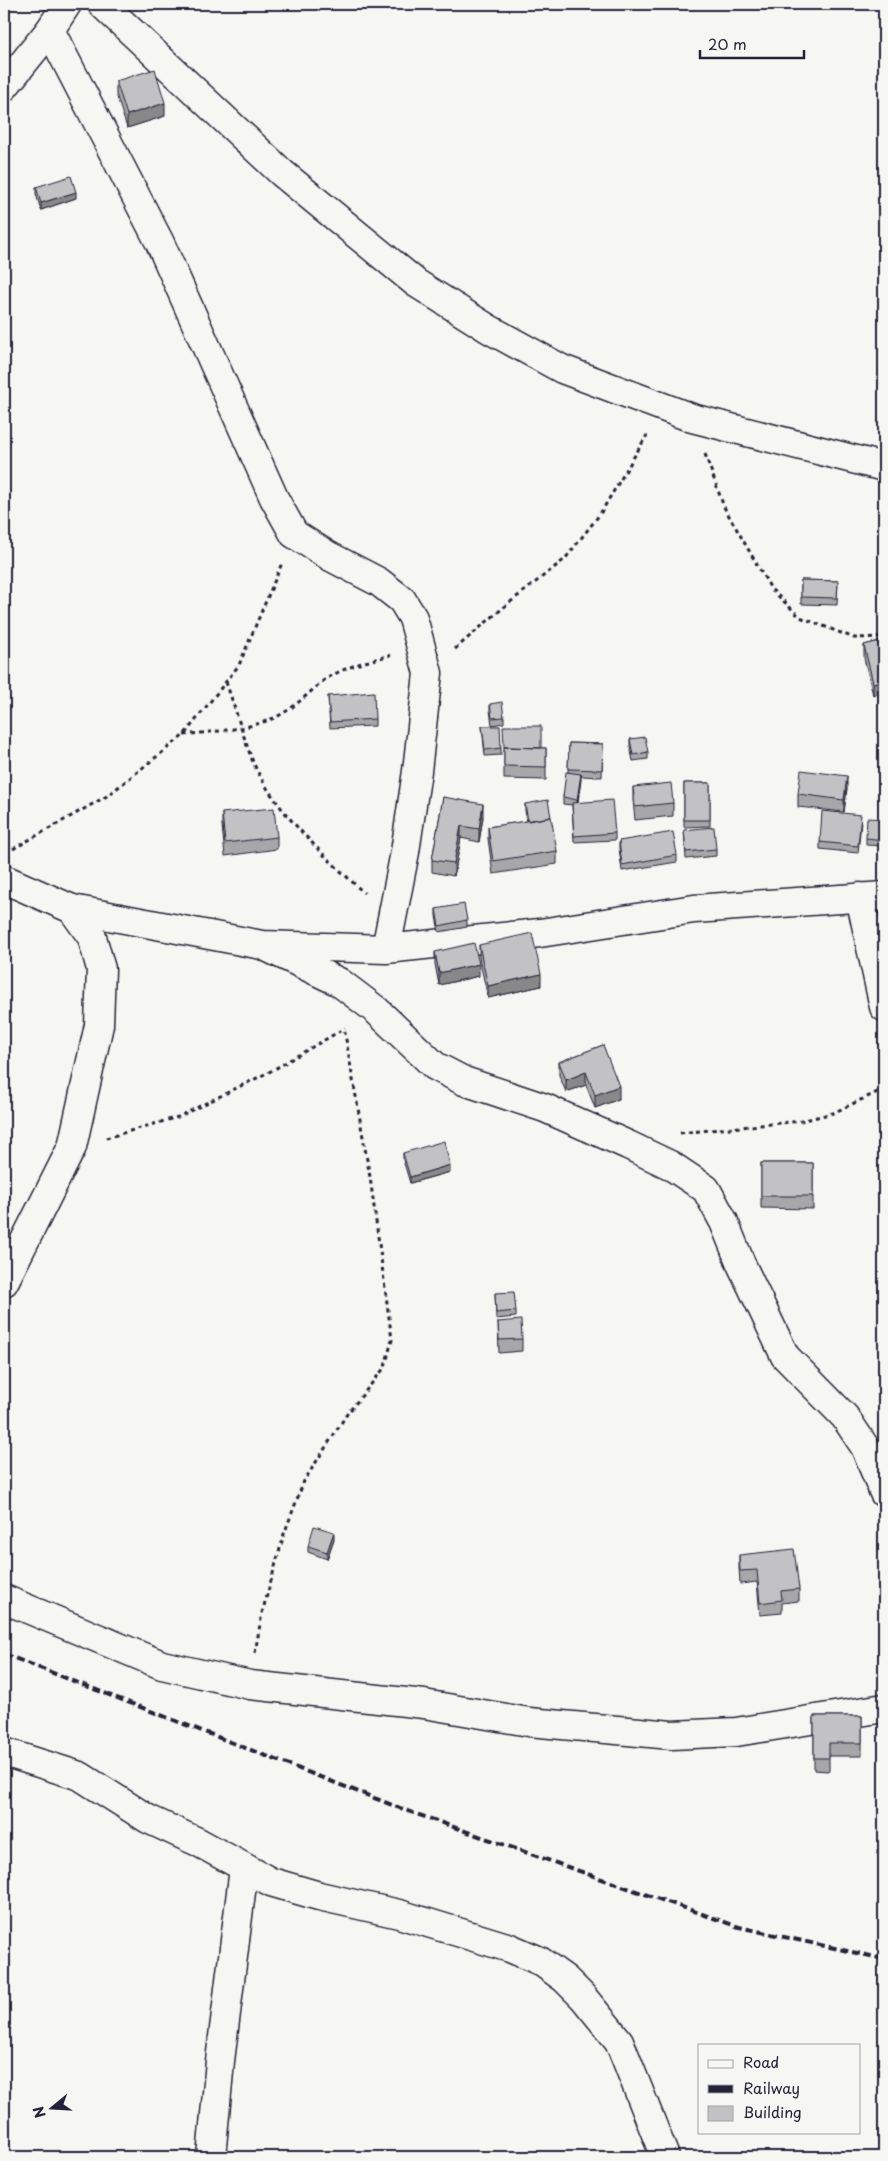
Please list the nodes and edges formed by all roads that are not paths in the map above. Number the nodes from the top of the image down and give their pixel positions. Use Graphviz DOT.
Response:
graph roads {
  1 [pos="67,4"];
  2 [pos="102,4"];
  3 [pos="50,30"];
  4 [pos="4,87"];
  5 [pos="884,467"];
  6 [pos="4,879"];
  7 [pos="872,897"];
  8 [pos="72,909"];
  9 [pos="262,946"];
  10 [pos="386,949"];
  11 [pos="884,1007"];
  12 [pos="4,1282"];
  13 [pos="884,1492"];
  14 [pos="4,1599"];
  15 [pos="884,1708"];
  16 [pos="4,1752"];
  17 [pos="244,1868"];
  18 [pos="211,2157"];
  19 [pos="665,2157"];
  1 -- 3 [label="street"];
  2 -- 5 [label="street"];
  3 -- 4 [label="street"];
  3 -- 10 [label="street"];
  6 -- 8 [label="street"];
  7 -- 10 [label="street"];
  7 -- 11 [label="street"];
  8 -- 9 [label="street"];
  8 -- 12 [label="street"];
  9 -- 10 [label="street"];
  9 -- 13 [label="street"];
  14 -- 15 [label="street"];
  16 -- 17 [label="street"];
  17 -- 18 [label="street"];
  17 -- 19 [label="street"];
}
